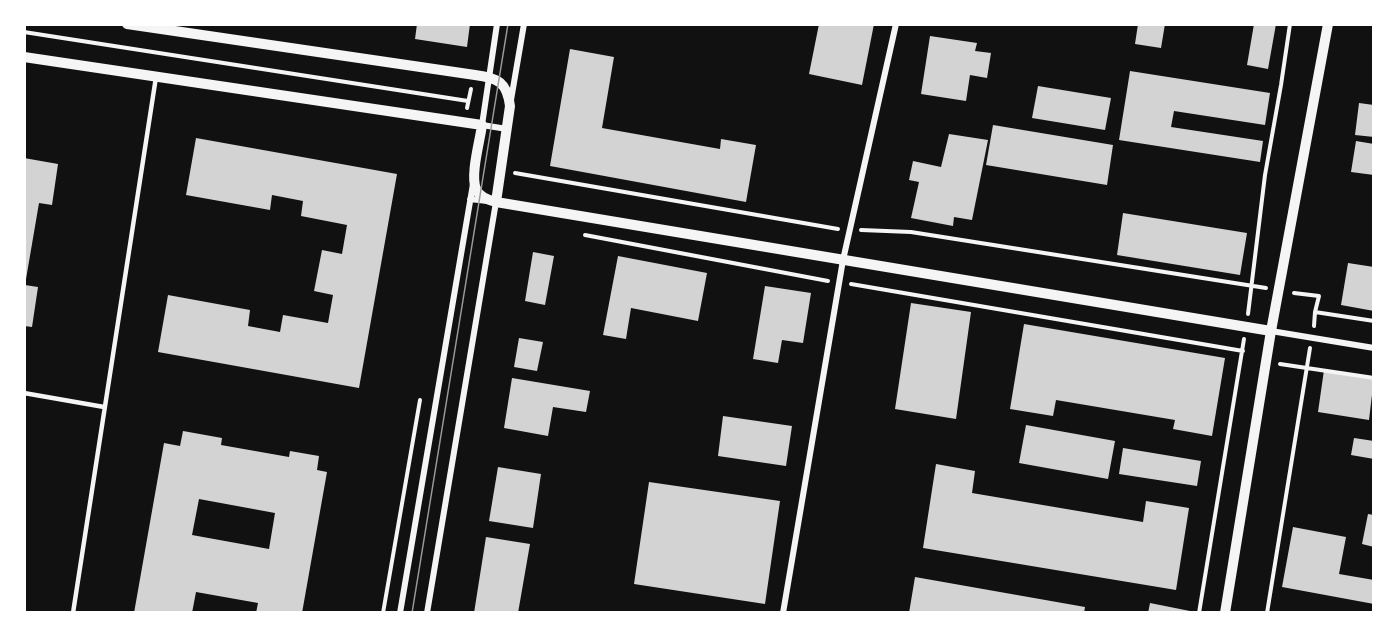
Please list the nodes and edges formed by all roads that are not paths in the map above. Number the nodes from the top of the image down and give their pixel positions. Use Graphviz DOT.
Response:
graph roads {
  1 [pos="127,24"];
  2 [pos="497,24"];
  3 [pos="524,24"];
  4 [pos="896,24"];
  5 [pos="1328,24"];
  6 [pos="24,57"];
  7 [pos="156,77"];
  8 [pos="488,77"];
  9 [pos="510,106"];
  10 [pos="482,125"];
  11 [pos="507,129"];
  12 [pos="474,175"];
  13 [pos="470,199"];
  14 [pos="496,202"];
  15 [pos="843,261"];
  16 [pos="1271,331"];
  17 [pos="1374,348"];
  18 [pos="24,393"];
  19 [pos="105,407"];
  20 [pos="73,613"];
  21 [pos="400,613"];
  22 [pos="427,613"];
  23 [pos="783,613"];
  24 [pos="1225,613"];
  1 -- 8 [label="street"];
  2 -- 8 [label="street"];
  3 -- 9 [label="street"];
  4 -- 15 [label="street"];
  5 -- 16 [label="street"];
  6 -- 7 [label="street"];
  7 -- 10 [label="street"];
  7 -- 19 [label="lane"];
  8 -- 9 [label="street"];
  8 -- 10 [label="street"];
  9 -- 11 [label="street"];
  10 -- 11 [label="street"];
  10 -- 12 [label="street"];
  11 -- 14 [label="street"];
  12 -- 13 [label="street"];
  12 -- 14 [label="street"];
  13 -- 14 [label="street"];
  13 -- 21 [label="street"];
  14 -- 15 [label="street"];
  14 -- 22 [label="street"];
  15 -- 16 [label="street"];
  15 -- 23 [label="street"];
  16 -- 17 [label="street"];
  16 -- 24 [label="street"];
  18 -- 19 [label="lane"];
  19 -- 20 [label="lane"];
}
